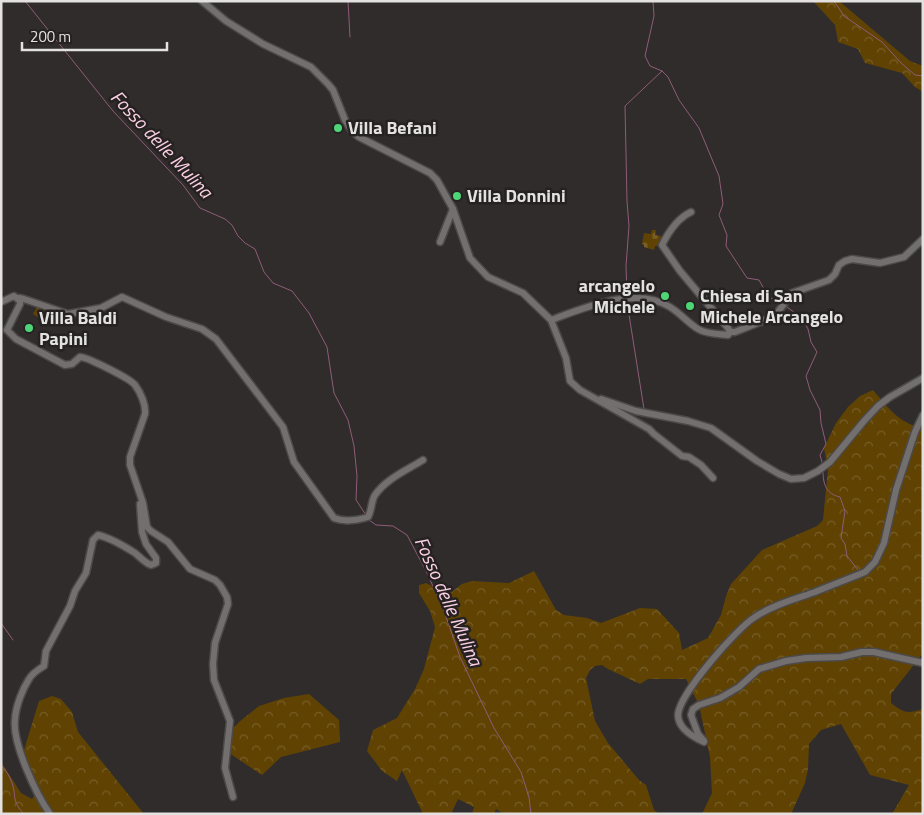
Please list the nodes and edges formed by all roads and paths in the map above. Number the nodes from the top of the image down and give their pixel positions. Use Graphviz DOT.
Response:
graph roads {
  1 [pos="202,1"];
  2 [pos="453,209"];
  3 [pos="691,212"];
  4 [pos="923,239"];
  5 [pos="440,242"];
  6 [pos="19,298"];
  7 [pos="1,302"];
  8 [pos="551,320"];
  9 [pos="730,332"];
  10 [pos="923,378"];
  11 [pos="595,398"];
  12 [pos="923,414"];
  13 [pos="423,460"];
  14 [pos="713,478"];
  15 [pos="137,489"];
  16 [pos="923,663"];
  17 [pos="233,797"];
  18 [pos="50,814"];
  1 -- 2 [label="street"];
  2 -- 5 [label="street"];
  2 -- 8 [label="street"];
  3 -- 9 [label="street"];
  4 -- 9 [label="street"];
  6 -- 7 [label="street"];
  6 -- 13 [label="street"];
  6 -- 15 [label="street"];
  8 -- 9 [label="street"];
  8 -- 11 [label="street"];
  10 -- 11 [label="street"];
  11 -- 14 [label="street"];
  12 -- 16 [label="street"];
  15 -- 17 [label="street"];
  15 -- 18 [label="street"];
}
